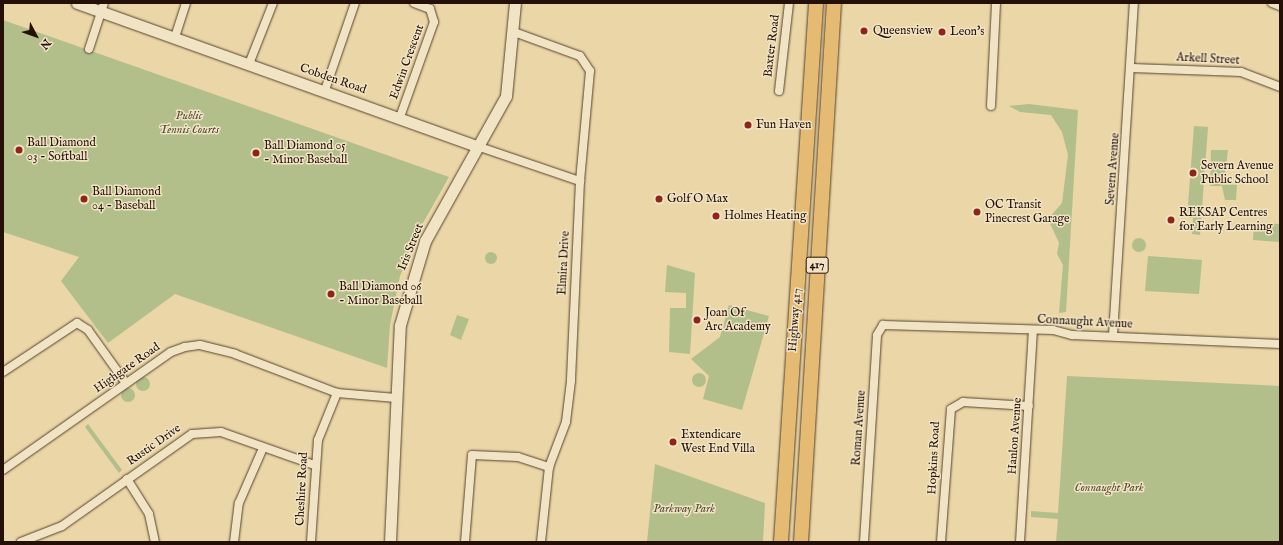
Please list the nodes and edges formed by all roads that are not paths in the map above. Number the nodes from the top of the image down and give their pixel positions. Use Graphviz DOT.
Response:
graph roads {
  1 [pos="76,3"];
  2 [pos="186,3"];
  3 [pos="273,3"];
  4 [pos="355,3"];
  5 [pos="414,3"];
  6 [pos="515,3"];
  7 [pos="789,3"];
  8 [pos="816,3"];
  9 [pos="834,3"];
  10 [pos="996,3"];
  11 [pos="1134,3"];
  12 [pos="1272,3"];
  13 [pos="1280,6"];
  14 [pos="102,7"];
  15 [pos="514,32"];
  16 [pos="175,37"];
  17 [pos="89,49"];
  18 [pos="249,64"];
  19 [pos="1132,68"];
  20 [pos="1280,87"];
  21 [pos="325,90"];
  22 [pos="779,91"];
  23 [pos="991,106"];
  24 [pos="400,117"];
  25 [pos="477,146"];
  26 [pos="580,181"];
  27 [pos="889,322"];
  28 [pos="1033,331"];
  29 [pos="1113,336"];
  30 [pos="1280,344"];
  31 [pos="3,372"];
  32 [pos="126,383"];
  33 [pos="337,393"];
  34 [pos="396,398"];
  35 [pos="1029,406"];
  36 [pos="263,448"];
  37 [pos="314,465"];
  38 [pos="549,467"];
  39 [pos="3,470"];
  40 [pos="126,479"];
  41 [pos="21,542"];
  42 [pos="155,542"];
  43 [pos="234,542"];
  44 [pos="311,542"];
  45 [pos="390,542"];
  46 [pos="465,542"];
  47 [pos="541,542"];
  48 [pos="781,542"];
  49 [pos="801,542"];
  50 [pos="864,542"];
  51 [pos="941,542"];
  52 [pos="1020,542"];
  1 -- 14 [label="street, Cobden Road"];
  2 -- 16 [label="street"];
  3 -- 18 [label="street"];
  4 -- 21 [label="street"];
  5 -- 24 [label="street, Edwin Crescent"];
  6 -- 15 [label="street, Iris Street"];
  7 -- 22 [label="street, Baxter Road"];
  8 -- 48 [label="highway, Highway 417 / 417"];
  9 -- 49 [label="highway, 417"];
  10 -- 23 [label="street"];
  11 -- 19 [label="street, Severn Avenue"];
  12 -- 13 [label="street"];
  14 -- 16 [label="street, Cobden Road"];
  14 -- 17 [label="street"];
  15 -- 25 [label="street, Iris Street"];
  15 -- 26 [label="street, Elmira Drive"];
  16 -- 18 [label="street, Cobden Road"];
  18 -- 21 [label="street, Cobden Road"];
  19 -- 20 [label="street, Arkell Street"];
  19 -- 29 [label="street, Severn Avenue"];
  21 -- 24 [label="street, Cobden Road"];
  24 -- 25 [label="street, Cobden Road"];
  25 -- 26 [label="street, Cobden Road"];
  25 -- 34 [label="street, Iris Street"];
  26 -- 38 [label="street, Elmira Drive"];
  27 -- 28 [label="street, Connaught Avenue"];
  27 -- 50 [label="street, Roman Avenue"];
  28 -- 29 [label="street, Connaught Avenue"];
  28 -- 35 [label="street, Hanlon Avenue"];
  29 -- 30 [label="street, Connaught Avenue"];
  31 -- 32 [label="street"];
  32 -- 33 [label="street, Highgate Road"];
  32 -- 39 [label="street, Highgate Road"];
  33 -- 34 [label="street, Highgate Road"];
  33 -- 37 [label="street, Cheshire Road"];
  34 -- 45 [label="street, Iris Street"];
  35 -- 51 [label="street, Hopkins Road"];
  35 -- 52 [label="street, Hanlon Avenue"];
  36 -- 37 [label="street, Rustic Drive"];
  36 -- 40 [label="street, Rustic Drive"];
  36 -- 43 [label="street"];
  37 -- 44 [label="street, Cheshire Road"];
  38 -- 46 [label="street"];
  38 -- 47 [label="street, Elmira Drive"];
  40 -- 41 [label="street, Rustic Drive"];
  40 -- 42 [label="street"];
}
